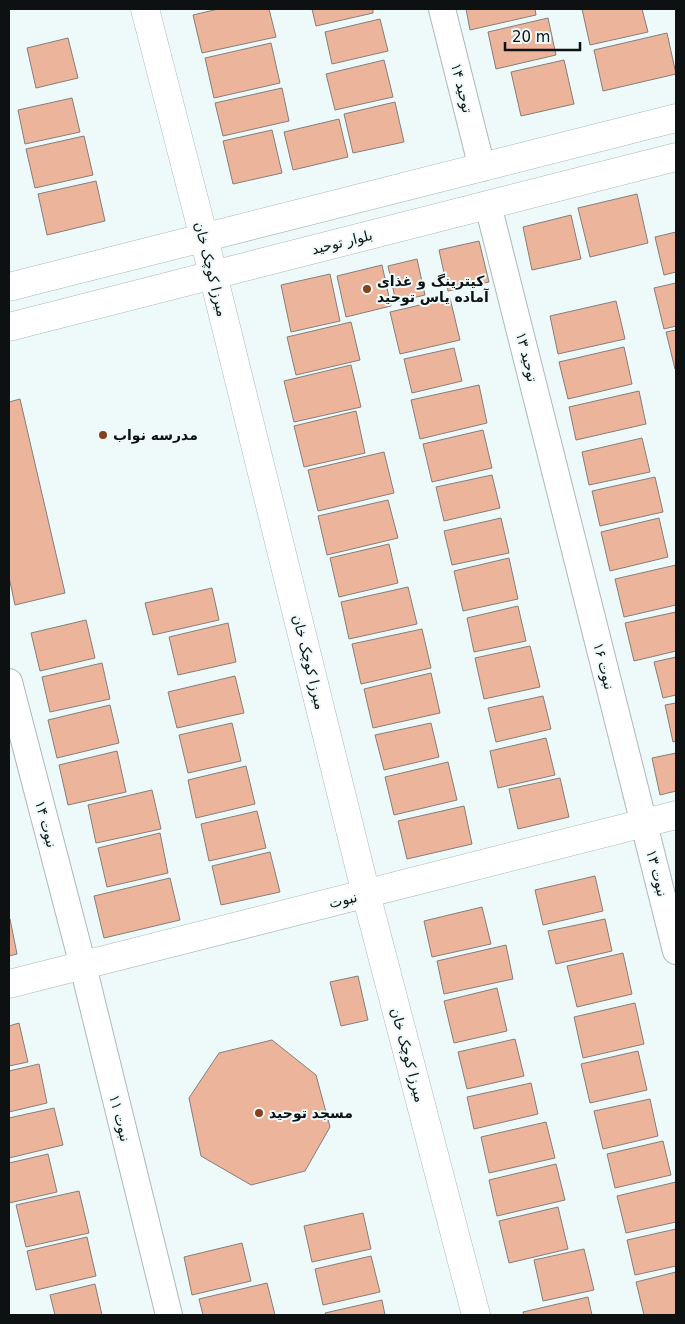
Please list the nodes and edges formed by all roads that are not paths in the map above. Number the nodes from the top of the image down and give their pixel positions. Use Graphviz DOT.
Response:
graph roads {
  1 [pos="145,9"];
  2 [pos="442,9"];
  3 [pos="676,118"];
  4 [pos="676,157"];
  5 [pos="482,168"];
  6 [pos="488,205"];
  7 [pos="204,238"];
  8 [pos="213,275"];
  9 [pos="9,287"];
  10 [pos="9,327"];
  11 [pos="565,508"];
  12 [pos="9,682"];
  13 [pos="676,815"];
  14 [pos="644,823"];
  15 [pos="366,894"];
  16 [pos="676,952"];
  17 [pos="83,966"];
  18 [pos="9,984"];
  19 [pos="169,1315"];
  20 [pos="476,1315"];
  1 -- 7 [label="street, میرزا کوچک خان"];
  2 -- 5 [label="street, توحید ۱۴"];
  3 -- 5 [label="street"];
  4 -- 6 [label="street, بلوار توحید"];
  5 -- 7 [label="street"];
  6 -- 8 [label="street, بلوار توحید"];
  6 -- 11 [label="street, توحید ۱۳"];
  7 -- 8 [label="street, میرزا کوچک خان"];
  7 -- 9 [label="street"];
  8 -- 10 [label="street, بلوار توحید"];
  8 -- 15 [label="street, میرزا کوچک خان"];
  11 -- 14 [label="street, نبوت ۱۶"];
  12 -- 17 [label="street, نبوت ۱۴"];
  13 -- 14 [label="street, نبوت"];
  14 -- 15 [label="street, نبوت"];
  14 -- 16 [label="street, نبوت ۱۳"];
  15 -- 17 [label="street, نبوت"];
  15 -- 20 [label="street, میرزا کوچک خان"];
  17 -- 18 [label="street, نبوت"];
  17 -- 19 [label="street, نبوت ۱۱"];
}
